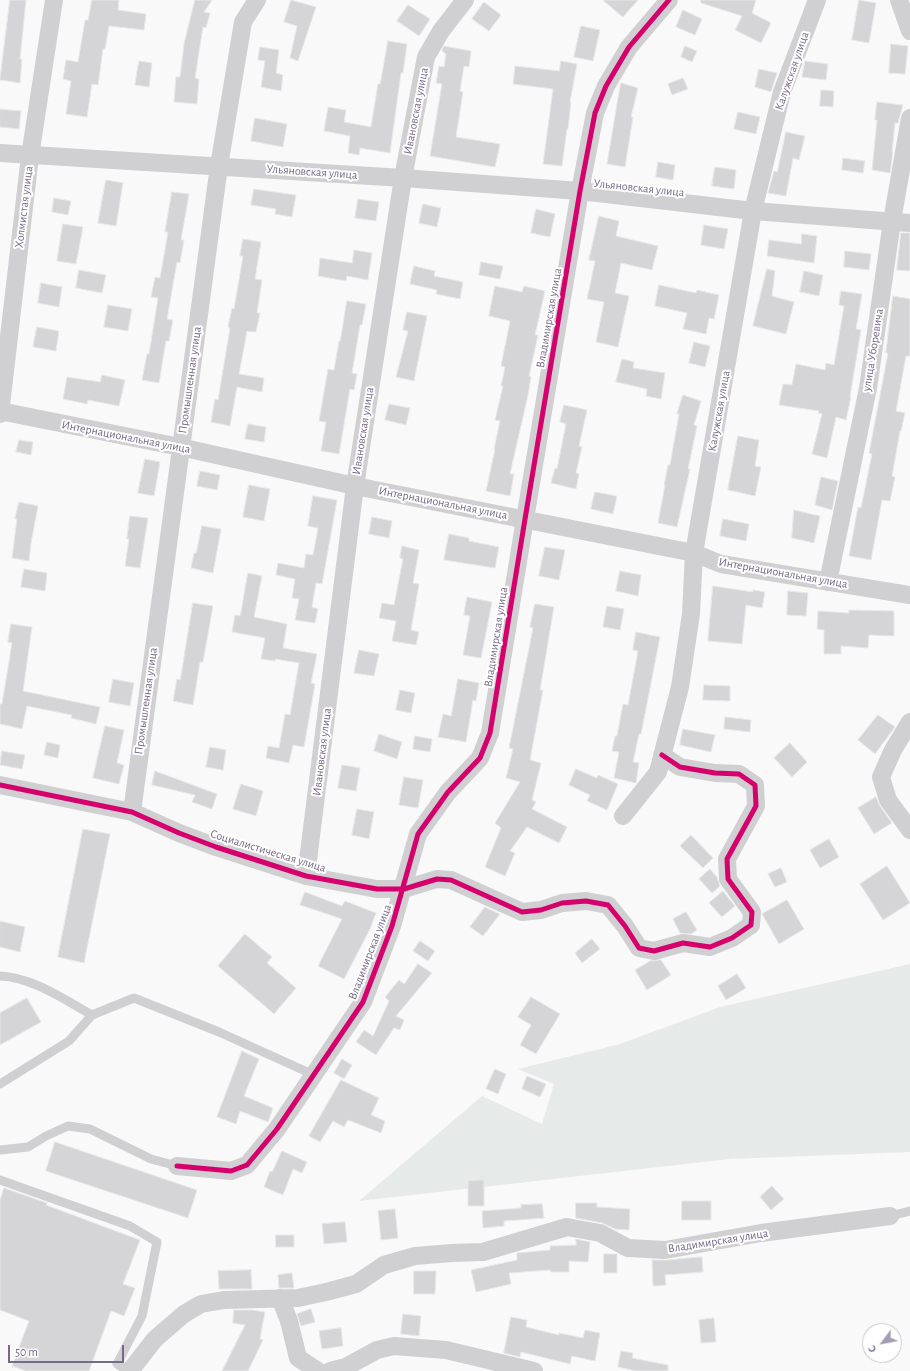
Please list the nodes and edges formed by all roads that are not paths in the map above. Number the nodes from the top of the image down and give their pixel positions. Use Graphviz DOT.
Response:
graph roads {
  1 [pos="54,0"];
  2 [pos="257,0"];
  3 [pos="465,0"];
  4 [pos="669,0"];
  5 [pos="817,0"];
  6 [pos="899,0"];
  7 [pos="910,31"];
  8 [pos="910,118"];
  9 [pos="0,153"];
  10 [pos="30,156"];
  11 [pos="219,166"];
  12 [pos="403,178"];
  13 [pos="580,192"];
  14 [pos="754,211"];
  15 [pos="892,221"];
  16 [pos="910,223"];
  17 [pos="0,412"];
  18 [pos="180,447"];
  19 [pos="355,486"];
  20 [pos="525,519"];
  21 [pos="694,553"];
  22 [pos="828,582"];
  23 [pos="910,595"];
  24 [pos="910,722"];
  25 [pos="662,755"];
  26 [pos="0,785"];
  27 [pos="132,812"];
  28 [pos="623,816"];
  29 [pos="910,830"];
  30 [pos="306,876"];
  31 [pos="404,889"];
  32 [pos="0,976"];
  33 [pos="92,1015"];
  34 [pos="314,1075"];
  35 [pos="0,1084"];
  36 [pos="0,1150"];
  37 [pos="177,1166"];
  38 [pos="0,1180"];
  39 [pos="910,1212"];
  40 [pos="890,1216"];
  41 [pos="280,1298"];
  42 [pos="129,1371"];
  43 [pos="318,1371"];
  44 [pos="330,1371"];
  45 [pos="534,1371"];
  1 -- 10 [label="street, Холмистая улица"];
  2 -- 11 [label="street, Промышленная улица"];
  3 -- 12 [label="street, Ивановская улица"];
  4 -- 13 [label="street, Владимирская улица"];
  5 -- 14 [label="street, Калужская улица"];
  6 -- 7 [label="street"];
  8 -- 15 [label="street, улица Уборевича"];
  9 -- 10 [label="street, Ульяновская улица"];
  10 -- 11 [label="street, Ульяновская улица"];
  10 -- 17 [label="street, Холмистая улица"];
  11 -- 12 [label="street, Ульяновская улица"];
  11 -- 18 [label="street, Промышленная улица"];
  12 -- 13 [label="street, Ульяновская улица"];
  12 -- 19 [label="street, Ивановская улица"];
  13 -- 14 [label="street, Ульяновская улица"];
  13 -- 20 [label="street, Владимирская улица"];
  14 -- 15 [label="street, Ульяновская улица"];
  14 -- 21 [label="street, Калужская улица"];
  15 -- 16 [label="street, Ульяновская улица"];
  15 -- 22 [label="street, улица Уборевича"];
  17 -- 18 [label="street, Интернациональная улица"];
  18 -- 19 [label="street, Интернациональная улица"];
  18 -- 27 [label="street, Промышленная улица"];
  19 -- 20 [label="street, Интернациональная улица"];
  19 -- 30 [label="street, Ивановская улица"];
  20 -- 21 [label="street, Интернациональная улица"];
  20 -- 31 [label="street, Владимирская улица"];
  21 -- 22 [label="street, Интернациональная улица"];
  21 -- 25 [label="street, Калужская улица"];
  22 -- 23 [label="street, Интернациональная улица"];
  24 -- 29 [label="street"];
  25 -- 28 [label="street, Калужская улица"];
  25 -- 31 [label="street, Социалистическая улица"];
  26 -- 27 [label="street, Социалистическая улица"];
  27 -- 30 [label="street, Социалистическая улица"];
  30 -- 31 [label="street, Социалистическая улица"];
  31 -- 34 [label="street, Владимирская улица"];
  32 -- 33 [label="lane"];
  33 -- 34 [label="lane"];
  33 -- 35 [label="lane"];
  34 -- 37 [label="street, Владимирская улица"];
  36 -- 37 [label="lane"];
  38 -- 42 [label="lane"];
  39 -- 40 [label="lane"];
  40 -- 41 [label="street, Владимирская улица"];
  41 -- 42 [label="street, Владимирская улица"];
  41 -- 43 [label="street"];
  44 -- 45 [label="street"];
}
